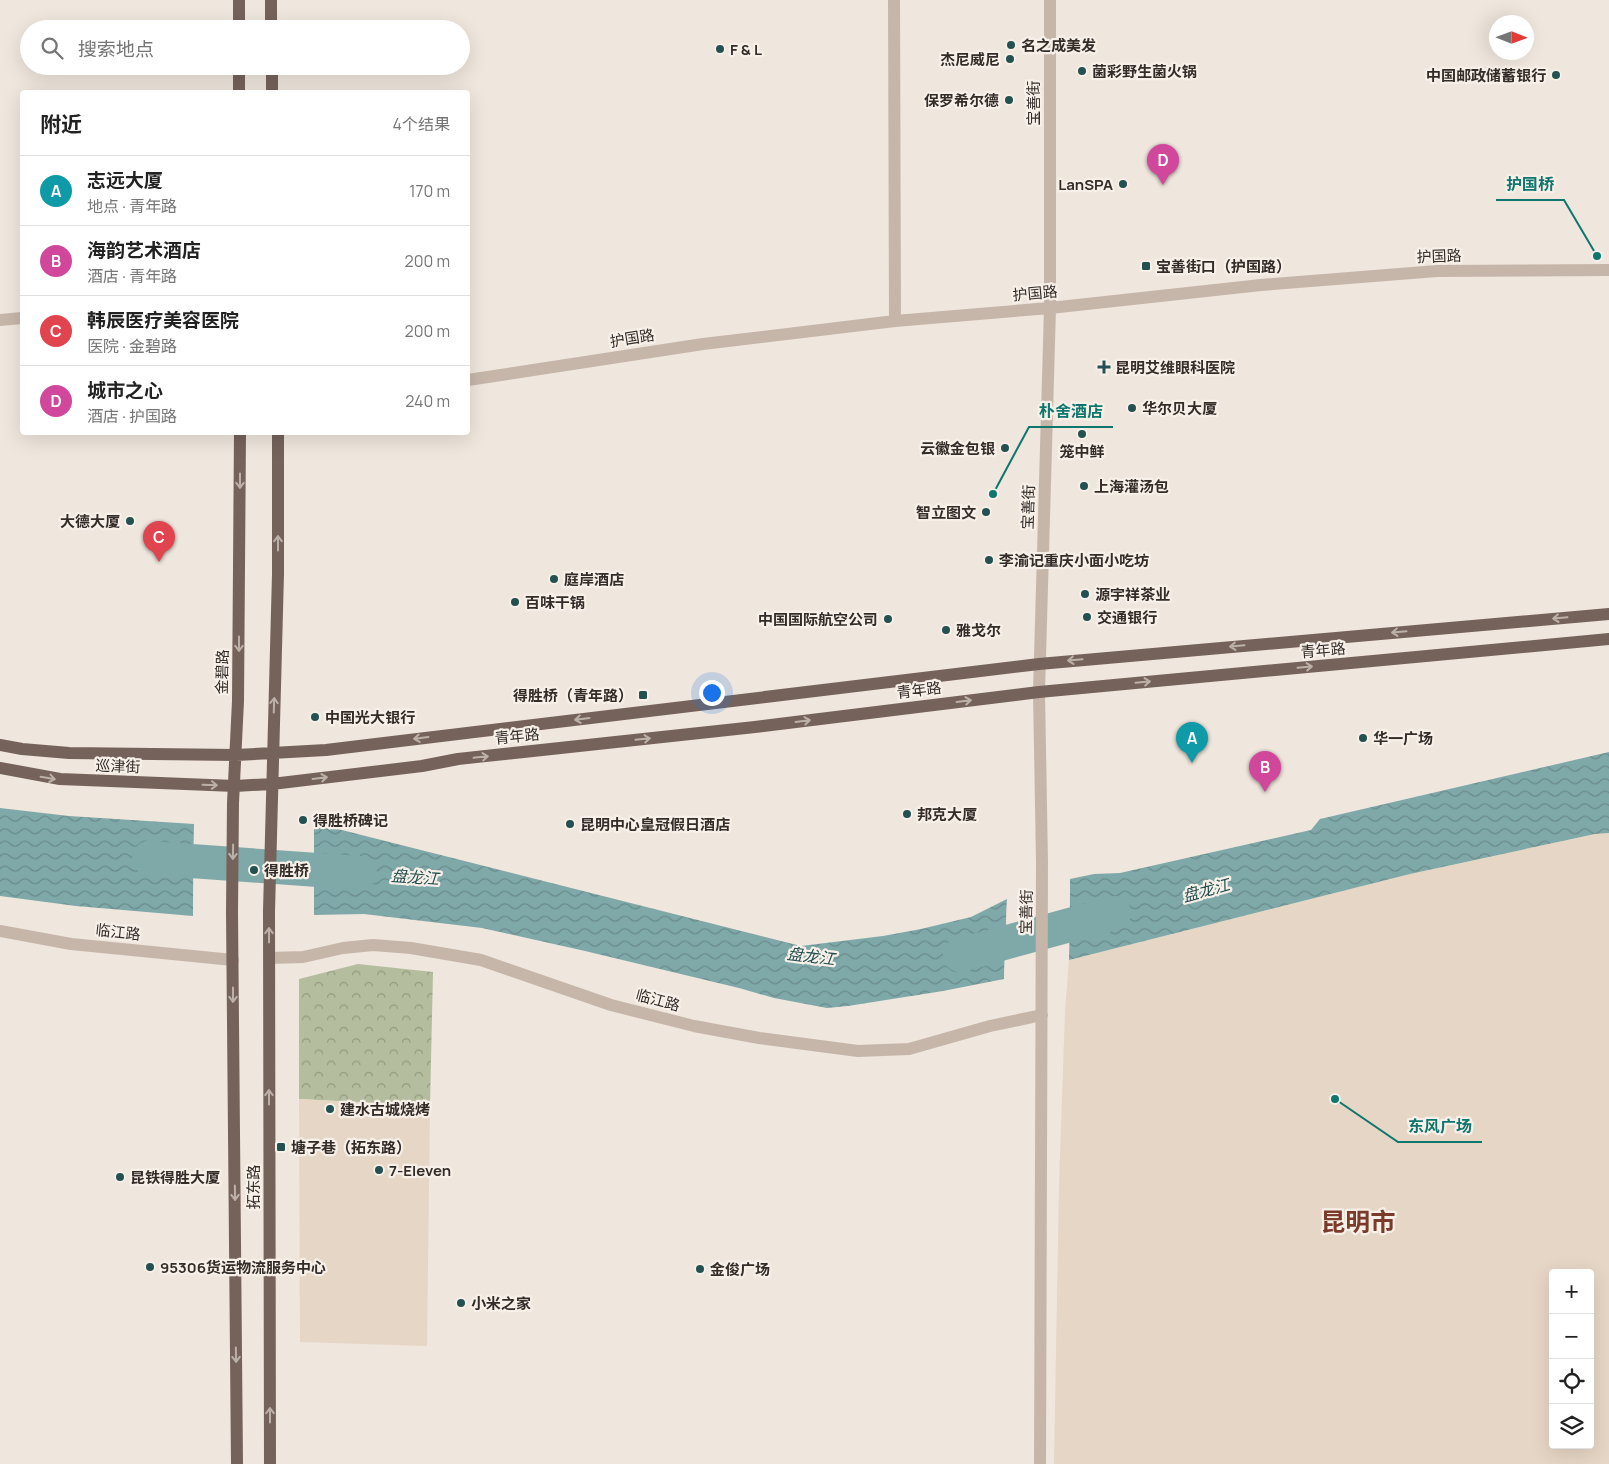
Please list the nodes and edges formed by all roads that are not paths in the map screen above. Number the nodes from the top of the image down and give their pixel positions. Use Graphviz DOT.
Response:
graph roads {
  1 [pos="239,0"];
  2 [pos="271,0"];
  3 [pos="894,0"];
  4 [pos="1050,0"];
  5 [pos="239,20"];
  6 [pos="272,20"];
  7 [pos="239,75"];
  8 [pos="272,75"];
  9 [pos="239,90"];
  10 [pos="272,90"];
  11 [pos="1609,270"];
  12 [pos="1050,308"];
  13 [pos="20,318"];
  14 [pos="0,320"];
  15 [pos="895,321"];
  16 [pos="470,380"];
  17 [pos="240,435"];
  18 [pos="278,435"];
  19 [pos="1609,614"];
  20 [pos="1609,639"];
  21 [pos="1039,664"];
  22 [pos="1039,692"];
  23 [pos="0,745"];
  24 [pos="272,754"];
  25 [pos="236,755"];
  26 [pos="0,768"];
  27 [pos="272,784"];
  28 [pos="235,786"];
  29 [pos="232,912"];
  30 [pos="0,931"];
  31 [pos="270,958"];
  32 [pos="233,960"];
  33 [pos="1042,1015"];
  34 [pos="237,1464"];
  35 [pos="270,1464"];
  36 [pos="1040,1464"];
  1 -- 5 [label="main road"];
  2 -- 6 [label="main road"];
  3 -- 15 [label="street"];
  4 -- 12 [label="street, 宝善街"];
  7 -- 9 [label="main road"];
  8 -- 10 [label="main road"];
  11 -- 12 [label="street, 护国路"];
  12 -- 15 [label="street, 护国路"];
  12 -- 21 [label="street, 宝善街"];
  13 -- 14 [label="street"];
  15 -- 16 [label="street, 护国路"];
  17 -- 25 [label="main road, 金碧路, one-way"];
  24 -- 18 [label="main road, one-way"];
  19 -- 21 [label="main road, 青年路, one-way"];
  22 -- 20 [label="main road, 青年路, one-way"];
  21 -- 22 [label="street, 宝善街"];
  21 -- 24 [label="main road, 青年路, one-way"];
  27 -- 22 [label="main road, 青年路, one-way"];
  22 -- 33 [label="street, 宝善街"];
  23 -- 25 [label="main road, 巡津街"];
  24 -- 25 [label="main road, 青年路"];
  24 -- 27 [label="main road"];
  25 -- 28 [label="main road, 金碧路"];
  26 -- 28 [label="main road, 巡津街, one-way"];
  27 -- 28 [label="main road, 青年路"];
  31 -- 27 [label="main road, 拓东路, one-way"];
  28 -- 29 [label="main road, 金碧路, one-way"];
  29 -- 32 [label="main road, 拓东路"];
  30 -- 32 [label="street, 临江路"];
  31 -- 33 [label="street, 临江路"];
  35 -- 31 [label="main road, 拓东路, one-way"];
  32 -- 34 [label="main road, 拓东路, one-way"];
  33 -- 36 [label="street, 宝善街"];
}
